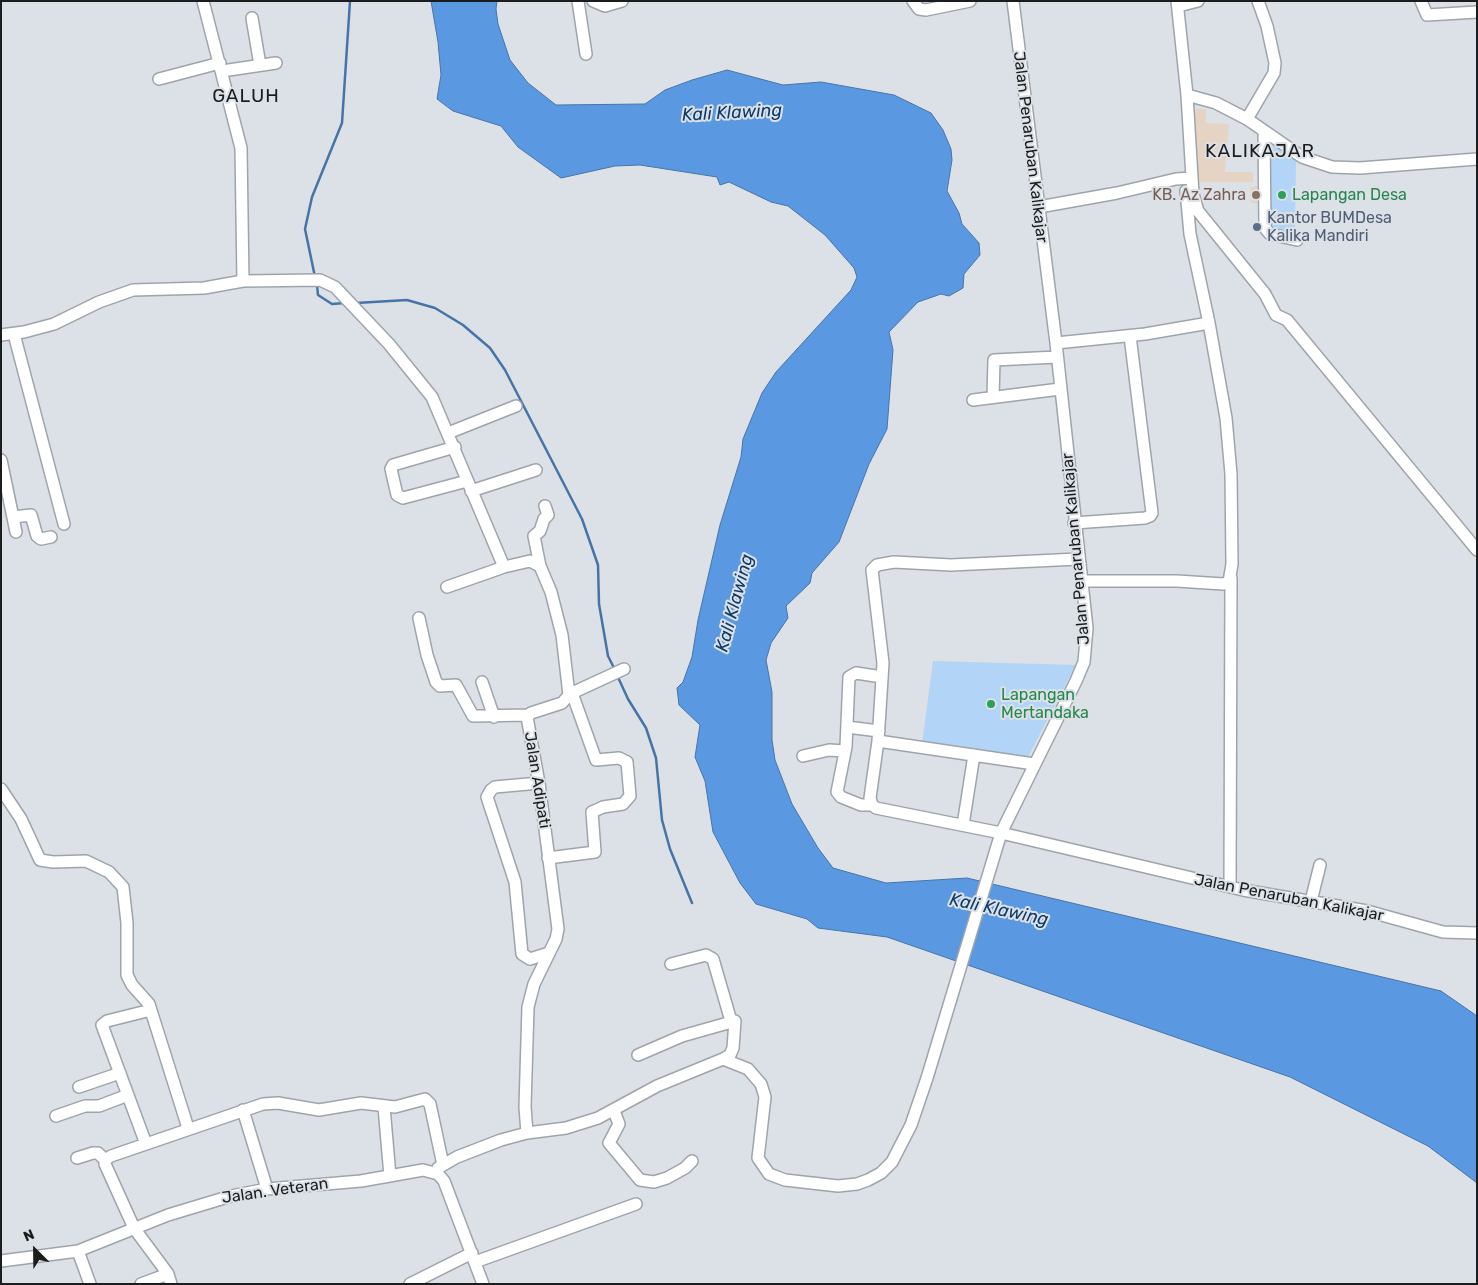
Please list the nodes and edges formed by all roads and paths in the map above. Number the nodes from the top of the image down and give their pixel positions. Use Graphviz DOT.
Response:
graph roads {
  1 [pos="203,1"];
  2 [pos="593,1"];
  3 [pos="622,1"];
  4 [pos="912,1"];
  5 [pos="970,1"];
  6 [pos="1013,1"];
  7 [pos="1198,1"];
  8 [pos="1258,1"];
  9 [pos="1421,1"];
  10 [pos="580,2"];
  11 [pos="1178,4"];
  12 [pos="1477,12"];
  13 [pos="252,18"];
  14 [pos="586,54"];
  15 [pos="276,63"];
  16 [pos="260,65"];
  17 [pos="221,67"];
  18 [pos="159,79"];
  19 [pos="1187,95"];
  20 [pos="1247,119"];
  21 [pos="1264,132"];
  22 [pos="1477,159"];
  23 [pos="1189,178"];
  24 [pos="1039,207"];
  25 [pos="1297,240"];
  26 [pos="243,281"];
  27 [pos="1209,323"];
  28 [pos="14,334"];
  29 [pos="1,335"];
  30 [pos="1130,336"];
  31 [pos="1056,343"];
  32 [pos="1057,357"];
  33 [pos="1060,389"];
  34 [pos="993,397"];
  35 [pos="973,400"];
  36 [pos="516,406"];
  37 [pos="448,432"];
  38 [pos="455,447"];
  39 [pos="1,460"];
  40 [pos="536,470"];
  41 [pos="469,486"];
  42 [pos="545,506"];
  43 [pos="13,517"];
  44 [pos="1074,522"];
  45 [pos="64,524"];
  46 [pos="16,532"];
  47 [pos="51,537"];
  48 [pos="1477,550"];
  49 [pos="1078,560"];
  50 [pos="540,566"];
  51 [pos="504,567"];
  52 [pos="1231,578"];
  53 [pos="1081,581"];
  54 [pos="447,587"];
  55 [pos="419,618"];
  56 [pos="624,669"];
  57 [pos="882,677"];
  58 [pos="482,682"];
  59 [pos="570,692"];
  60 [pos="494,716"];
  61 [pos="528,716"];
  62 [pos="847,727"];
  63 [pos="879,736"];
  64 [pos="845,751"];
  65 [pos="974,755"];
  66 [pos="803,756"];
  67 [pos="1034,764"];
  68 [pos="539,783"];
  69 [pos="1,789"];
  70 [pos="872,805"];
  71 [pos="963,825"];
  72 [pos="1001,833"];
  73 [pos="548,858"];
  74 [pos="1320,865"];
  75 [pos="1230,887"];
  76 [pos="1311,901"];
  77 [pos="1477,933"];
  78 [pos="549,953"];
  79 [pos="671,964"];
  80 [pos="151,1010"];
  81 [pos="731,1021"];
  82 [pos="638,1054"];
  83 [pos="723,1059"];
  84 [pos="120,1073"];
  85 [pos="79,1087"];
  86 [pos="128,1095"];
  87 [pos="384,1107"];
  88 [pos="243,1110"];
  89 [pos="614,1111"];
  90 [pos="56,1116"];
  91 [pos="188,1128"];
  92 [pos="528,1133"];
  93 [pos="146,1144"];
  94 [pos="77,1158"];
  95 [pos="105,1160"];
  96 [pos="692,1161"];
  97 [pos="443,1165"];
  98 [pos="433,1172"];
  99 [pos="390,1176"];
  100 [pos="267,1189"];
  101 [pos="636,1204"];
  102 [pos="134,1228"];
  103 [pos="78,1251"];
  104 [pos="473,1258"];
  105 [pos="1,1262"];
  106 [pos="169,1279"];
  107 [pos="90,1284"];
  108 [pos="141,1284"];
  109 [pos="410,1284"];
  110 [pos="483,1284"];
  1 -- 17 [label="street"];
  2 -- 3 [label="street"];
  4 -- 5 [label="street"];
  6 -- 24 [label="street, Jalan Penaruban Kalikajar"];
  7 -- 11 [label="street"];
  8 -- 20 [label="street"];
  9 -- 12 [label="street"];
  10 -- 14 [label="street"];
  11 -- 19 [label="street"];
  13 -- 16 [label="street"];
  15 -- 16 [label="street"];
  16 -- 17 [label="street"];
  17 -- 18 [label="street"];
  17 -- 26 [label="street"];
  19 -- 20 [label="street"];
  19 -- 23 [label="street"];
  20 -- 21 [label="street"];
  21 -- 22 [label="street"];
  21 -- 25 [label="street"];
  23 -- 24 [label="street"];
  23 -- 27 [label="street"];
  23 -- 48 [label="street"];
  24 -- 31 [label="street, Jalan Penaruban Kalikajar"];
  26 -- 28 [label="street"];
  26 -- 37 [label="street"];
  27 -- 30 [label="street"];
  27 -- 52 [label="street"];
  28 -- 29 [label="street"];
  28 -- 45 [label="street"];
  30 -- 31 [label="street"];
  30 -- 44 [label="street"];
  31 -- 32 [label="street, Jalan Penaruban Kalikajar"];
  32 -- 33 [label="street, Jalan Penaruban Kalikajar"];
  32 -- 34 [label="street"];
  33 -- 34 [label="street"];
  33 -- 44 [label="street, Jalan Penaruban Kalikajar"];
  34 -- 35 [label="street"];
  36 -- 37 [label="street"];
  37 -- 38 [label="street"];
  38 -- 41 [label="street"];
  38 -- 41 [label="street"];
  39 -- 43 [label="street"];
  40 -- 41 [label="street"];
  41 -- 51 [label="street"];
  42 -- 50 [label="street"];
  43 -- 46 [label="street"];
  43 -- 47 [label="street"];
  44 -- 49 [label="street, Jalan Penaruban Kalikajar"];
  49 -- 53 [label="street, Jalan Penaruban Kalikajar"];
  49 -- 57 [label="street"];
  50 -- 51 [label="street"];
  50 -- 59 [label="street"];
  51 -- 54 [label="street"];
  52 -- 53 [label="street"];
  52 -- 75 [label="street"];
  53 -- 67 [label="street, Jalan Penaruban Kalikajar"];
  55 -- 60 [label="street"];
  56 -- 59 [label="street"];
  57 -- 62 [label="street"];
  57 -- 63 [label="street"];
  58 -- 60 [label="street"];
  59 -- 61 [label="street, Jalan Adipati"];
  59 -- 73 [label="street"];
  60 -- 61 [label="street"];
  61 -- 68 [label="street, Jalan Adipati"];
  62 -- 63 [label="street"];
  62 -- 64 [label="street"];
  63 -- 65 [label="street"];
  63 -- 70 [label="street"];
  64 -- 66 [label="street"];
  64 -- 70 [label="street"];
  65 -- 67 [label="street"];
  65 -- 71 [label="street"];
  67 -- 72 [label="street, Jalan Penaruban Kalikajar"];
  68 -- 73 [label="street, Jalan Adipati"];
  68 -- 78 [label="street"];
  69 -- 80 [label="street"];
  70 -- 71 [label="street"];
  71 -- 72 [label="street"];
  72 -- 75 [label="street, Jalan Penaruban Kalikajar"];
  72 -- 83 [label="street"];
  73 -- 78 [label="street, Jalan Adipati"];
  74 -- 76 [label="street"];
  75 -- 76 [label="street, Jalan Penaruban Kalikajar"];
  76 -- 77 [label="street, Jalan Penaruban Kalikajar"];
  78 -- 92 [label="street, Jalan Adipati"];
  79 -- 81 [label="street"];
  80 -- 84 [label="street"];
  80 -- 91 [label="street"];
  81 -- 82 [label="street"];
  81 -- 83 [label="street"];
  83 -- 89 [label="street"];
  84 -- 85 [label="street"];
  84 -- 86 [label="street"];
  86 -- 90 [label="street"];
  86 -- 93 [label="street"];
  87 -- 88 [label="street"];
  87 -- 97 [label="street"];
  87 -- 99 [label="street"];
  88 -- 91 [label="street"];
  88 -- 100 [label="street"];
  89 -- 92 [label="street"];
  89 -- 96 [label="street"];
  91 -- 93 [label="street"];
  92 -- 97 [label="street"];
  93 -- 95 [label="street"];
  94 -- 95 [label="street"];
  95 -- 102 [label="street"];
  97 -- 98 [label="street"];
  98 -- 99 [label="street, Jalan. Veteran"];
  98 -- 104 [label="street"];
  99 -- 100 [label="street, Jalan. Veteran"];
  100 -- 102 [label="street, Jalan. Veteran"];
  101 -- 104 [label="street"];
  102 -- 103 [label="street, Jalan. Veteran"];
  102 -- 106 [label="street"];
  103 -- 105 [label="street, Jalan. Veteran"];
  103 -- 107 [label="street"];
  104 -- 109 [label="street"];
  104 -- 110 [label="street"];
  106 -- 108 [label="street"];
}
